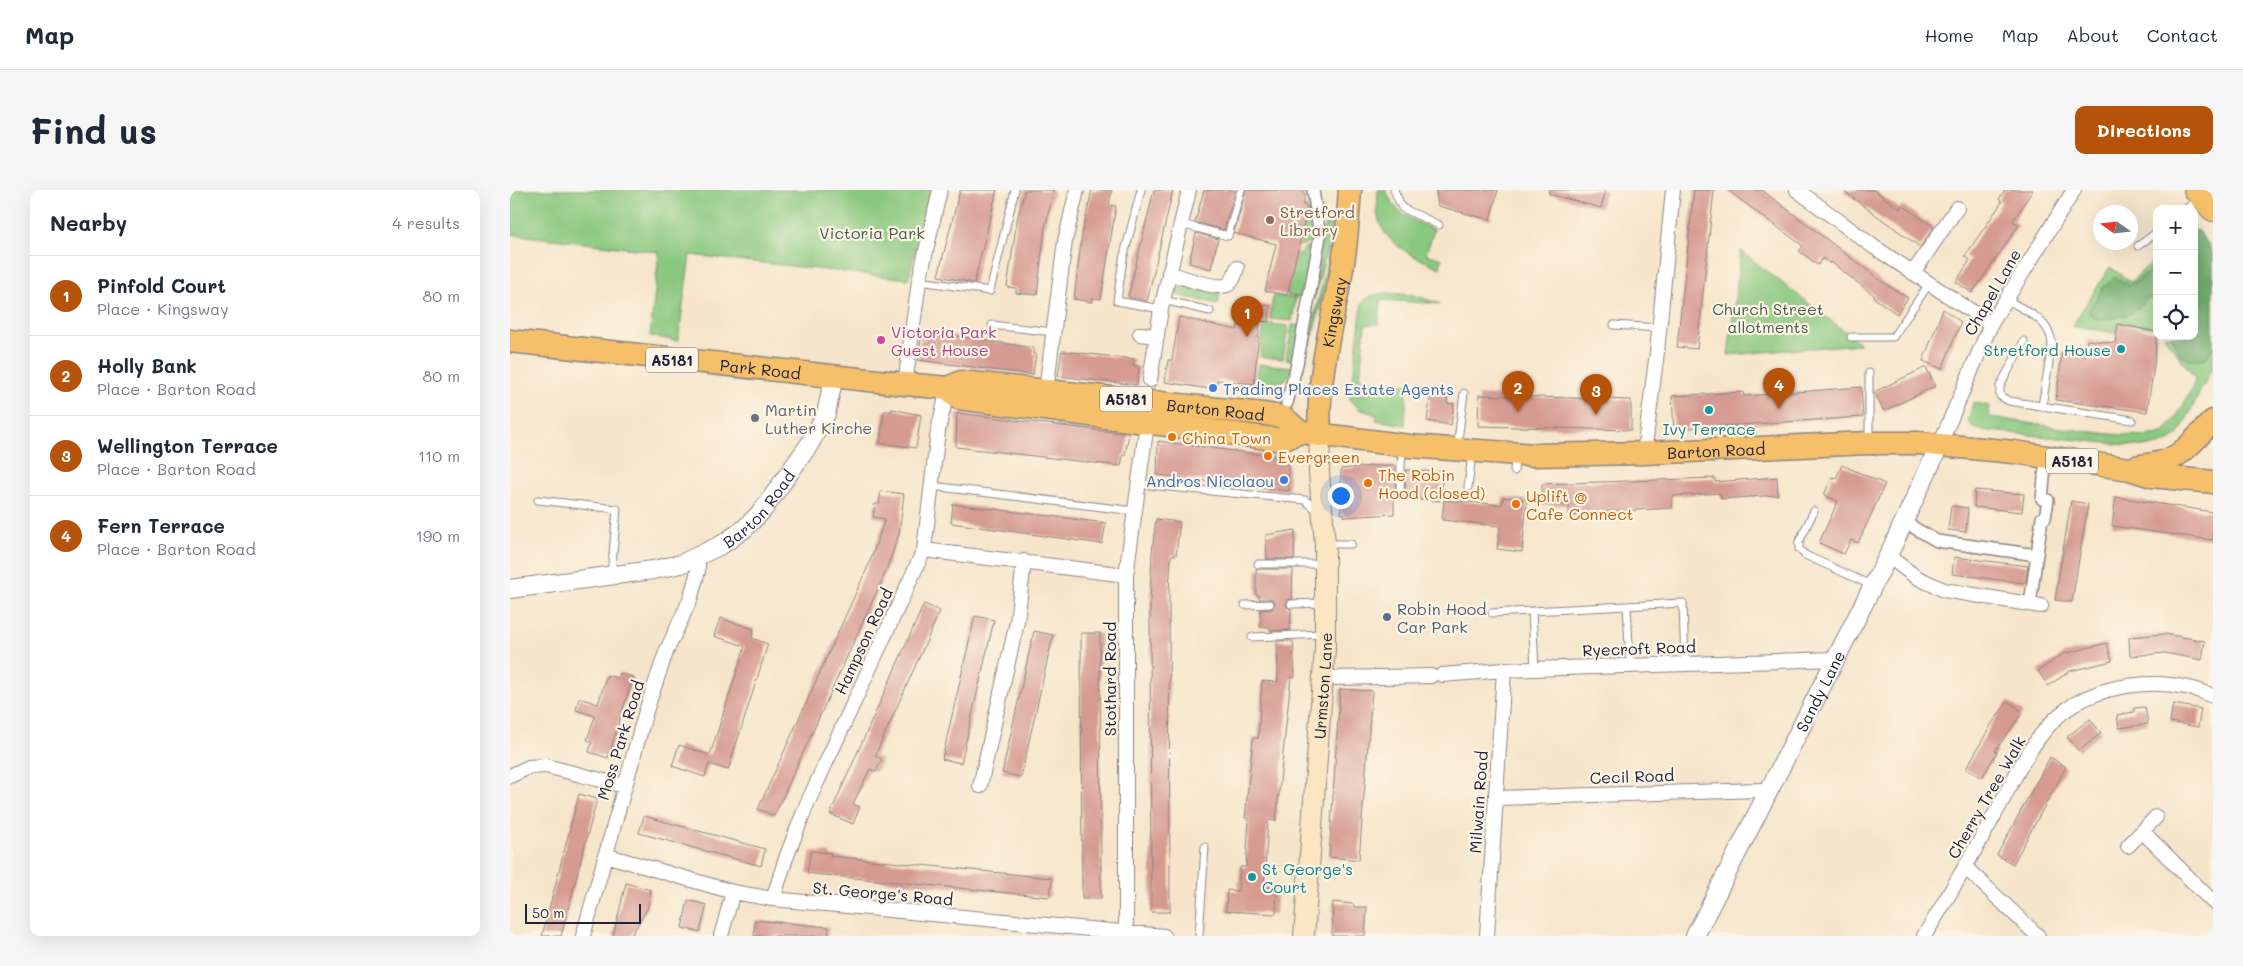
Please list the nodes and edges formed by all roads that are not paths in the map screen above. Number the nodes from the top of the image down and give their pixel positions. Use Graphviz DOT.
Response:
graph roads {
  1 [pos="940,190"];
  2 [pos="1015,190"];
  3 [pos="1077,190"];
  4 [pos="1141,190"];
  5 [pos="1189,190"];
  6 [pos="1241,190"];
  7 [pos="1314,190"];
  8 [pos="1350,190"];
  9 [pos="1394,190"];
  10 [pos="1673,190"];
  11 [pos="1797,190"];
  12 [pos="2068,192"];
  13 [pos="1957,208"];
  14 [pos="1180,224"];
  15 [pos="1438,225"];
  16 [pos="2153,235"];
  17 [pos="2138,246"];
  18 [pos="1237,268"];
  19 [pos="1169,273"];
  20 [pos="1913,273"];
  21 [pos="919,282"];
  22 [pos="1929,284"];
  23 [pos="2006,298"];
  24 [pos="1162,305"];
  25 [pos="1210,311"];
  26 [pos="1990,324"];
  27 [pos="992,325"];
  28 [pos="1614,325"];
  29 [pos="1659,328"];
  30 [pos="1053,332"];
  31 [pos="1140,334"];
  32 [pos="1156,336"];
  33 [pos="1851,337"];
  34 [pos="510,341"];
  35 [pos="2024,341"];
  36 [pos="1869,374"];
  37 [pos="834,376"];
  38 [pos="905,384"];
  39 [pos="948,388"];
  40 [pos="1046,391"];
  41 [pos="1464,393"];
  42 [pos="1291,396"];
  43 [pos="1149,401"];
  44 [pos="2042,406"];
  45 [pos="2132,420"];
  46 [pos="2213,421"];
  47 [pos="1310,434"];
  48 [pos="1869,443"];
  49 [pos="1940,444"];
  50 [pos="1402,445"];
  51 [pos="1464,451"];
  52 [pos="1644,453"];
  53 [pos="2046,457"];
  54 [pos="2130,468"];
  55 [pos="2213,482"];
  56 [pos="1138,484"];
  57 [pos="932,486"];
  58 [pos="1468,487"];
  59 [pos="1400,489"];
  60 [pos="538,500"];
  61 [pos="1134,512"];
  62 [pos="1814,512"];
  63 [pos="1323,516"];
  64 [pos="1904,522"];
  65 [pos="1351,544"];
  66 [pos="924,550"];
  67 [pos="1325,554"];
  68 [pos="2037,555"];
  69 [pos="1888,556"];
  70 [pos="698,557"];
  71 [pos="1024,561"];
  72 [pos="1258,564"];
  73 [pos="1126,575"];
  74 [pos="611,576"];
  75 [pos="1873,586"];
  76 [pos="510,589"];
  77 [pos="1324,602"];
  78 [pos="1270,604"];
  79 [pos="1291,604"];
  80 [pos="1245,605"];
  81 [pos="2035,605"];
  82 [pos="1627,606"];
  83 [pos="1532,611"];
  84 [pos="1492,613"];
  85 [pos="1324,634"];
  86 [pos="1252,636"];
  87 [pos="1836,659"];
  88 [pos="1686,664"];
  89 [pos="1630,666"];
  90 [pos="1535,669"];
  91 [pos="1504,670"];
  92 [pos="1323,676"];
  93 [pos="2213,696"];
  94 [pos="510,776"];
  95 [pos="624,786"];
  96 [pos="980,786"];
  97 [pos="1770,792"];
  98 [pos="1496,798"];
  99 [pos="2156,817"];
  100 [pos="2142,832"];
  101 [pos="2128,846"];
  102 [pos="1205,847"];
  103 [pos="605,855"];
  104 [pos="1966,868"];
  105 [pos="733,892"];
  106 [pos="773,899"];
  107 [pos="2213,902"];
  108 [pos="1126,934"];
  109 [pos="584,936"];
  110 [pos="721,936"];
  111 [pos="1164,936"];
  112 [pos="1199,936"];
  113 [pos="1304,936"];
  114 [pos="1487,936"];
  115 [pos="1695,936"];
  116 [pos="1924,936"];
  117 [pos="2038,936"];
  1 -- 21 [label="street"];
  2 -- 21 [label="lane"];
  3 -- 30 [label="street"];
  4 -- 24 [label="lane"];
  5 -- 14 [label="street, Stothard Road"];
  6 -- 14 [label="lane"];
  7 -- 42 [label="street, Kingsway"];
  8 -- 47 [label="main road, Kingsway"];
  9 -- 15 [label="lane"];
  10 -- 29 [label="street"];
  11 -- 20 [label="street"];
  12 -- 23 [label="street, Chapel Lane"];
  13 -- 20 [label="street"];
  14 -- 19 [label="street, Stothard Road"];
  16 -- 17 [label="lane"];
  18 -- 19 [label="street"];
  19 -- 24 [label="street, Stothard Road"];
  20 -- 22 [label="street"];
  21 -- 38 [label="street"];
  22 -- 26 [label="street"];
  22 -- 33 [label="lane"];
  23 -- 26 [label="street, Chapel Lane"];
  23 -- 44 [label="lane"];
  24 -- 25 [label="lane"];
  24 -- 32 [label="street, Stothard Road"];
  26 -- 49 [label="street, Chapel Lane"];
  27 -- 30 [label="lane"];
  28 -- 29 [label="lane"];
  29 -- 52 [label="street"];
  30 -- 40 [label="street"];
  31 -- 32 [label="street"];
  32 -- 43 [label="street, Stothard Road"];
  34 -- 37 [label="main road, Park Road / A5181"];
  35 -- 44 [label="lane"];
  36 -- 48 [label="lane"];
  37 -- 38 [label="main road, Barton Road / A5181"];
  37 -- 70 [label="street, Barton Road"];
  38 -- 39 [label="main road, Barton Road / A5181"];
  39 -- 40 [label="main road, Barton Road / A5181"];
  39 -- 43 [label="main road, Barton Road / A5181"];
  39 -- 57 [label="street, Hampson Road"];
  40 -- 43 [label="main road, Barton Road / A5181"];
  41 -- 51 [label="lane"];
  43 -- 47 [label="main road, Barton Road / A5181"];
  43 -- 56 [label="street, Stothard Road"];
  44 -- 45 [label="lane"];
  46 -- 54 [label="main road, Barton Road / A5181"];
  47 -- 50 [label="main road, Barton Road / A5181"];
  47 -- 63 [label="main road, Urmston Lane"];
  48 -- 49 [label="main road, Barton Road / A5181"];
  48 -- 52 [label="main road, Barton Road / A5181"];
  49 -- 53 [label="main road, Barton Road / A5181"];
  49 -- 64 [label="street, Sandy Lane"];
  50 -- 51 [label="main road, Barton Road / A5181"];
  50 -- 59 [label="lane"];
  51 -- 52 [label="main road, Barton Road / A5181"];
  51 -- 58 [label="lane"];
  53 -- 54 [label="main road, Barton Road / A5181"];
  53 -- 68 [label="street"];
  54 -- 55 [label="main road, Barton Road / A5181"];
  56 -- 61 [label="street, Stothard Road"];
  56 -- 63 [label="lane"];
  57 -- 61 [label="lane"];
  57 -- 66 [label="street, Hampson Road"];
  60 -- 74 [label="lane"];
  61 -- 73 [label="street, Stothard Road"];
  62 -- 75 [label="lane"];
  63 -- 67 [label="main road, Urmston Lane"];
  64 -- 68 [label="street"];
  64 -- 69 [label="street, Sandy Lane"];
  65 -- 67 [label="lane"];
  66 -- 71 [label="street"];
  66 -- 106 [label="street, Hampson Road"];
  67 -- 72 [label="lane"];
  67 -- 77 [label="main road, Urmston Lane"];
  68 -- 81 [label="street"];
  69 -- 75 [label="street, Sandy Lane"];
  69 -- 81 [label="street"];
  70 -- 74 [label="street, Barton Road"];
  70 -- 95 [label="street, Moss Park Road"];
  71 -- 73 [label="street"];
  71 -- 96 [label="street"];
  73 -- 108 [label="street, Stothard Road"];
  74 -- 76 [label="street, Barton Road"];
  75 -- 87 [label="street, Sandy Lane"];
  77 -- 79 [label="lane"];
  77 -- 85 [label="main road, Urmston Lane"];
  78 -- 80 [label="lane"];
  82 -- 83 [label="lane"];
  82 -- 88 [label="lane"];
  82 -- 89 [label="lane"];
  83 -- 84 [label="lane"];
  83 -- 90 [label="lane"];
  85 -- 86 [label="lane"];
  85 -- 92 [label="main road, Urmston Lane"];
  87 -- 88 [label="street, Ryecroft Road"];
  87 -- 97 [label="street, Sandy Lane"];
  88 -- 89 [label="street, Ryecroft Road"];
  89 -- 90 [label="street, Ryecroft Road"];
  90 -- 91 [label="street, Ryecroft Road"];
  91 -- 92 [label="street, Ryecroft Road"];
  91 -- 98 [label="street, Milwain Road"];
  92 -- 113 [label="main road, Urmston Lane"];
  93 -- 104 [label="street, Cherry Tree Walk"];
  94 -- 95 [label="street"];
  95 -- 103 [label="street, Moss Park Road"];
  97 -- 98 [label="street, Cecil Road"];
  97 -- 115 [label="street, Sandy Lane"];
  98 -- 114 [label="street, Milwain Road"];
  99 -- 100 [label="street"];
  100 -- 101 [label="street"];
  100 -- 107 [label="street"];
  102 -- 112 [label="lane"];
  103 -- 105 [label="street, St. George's Road"];
  103 -- 109 [label="street, Moss Park Road"];
  104 -- 116 [label="street, Cherry Tree Walk"];
  104 -- 117 [label="street"];
  105 -- 106 [label="street, St. George's Road"];
  105 -- 110 [label="street"];
  106 -- 108 [label="street, St. George's Road"];
  108 -- 111 [label="street, St. George's Road"];
}
